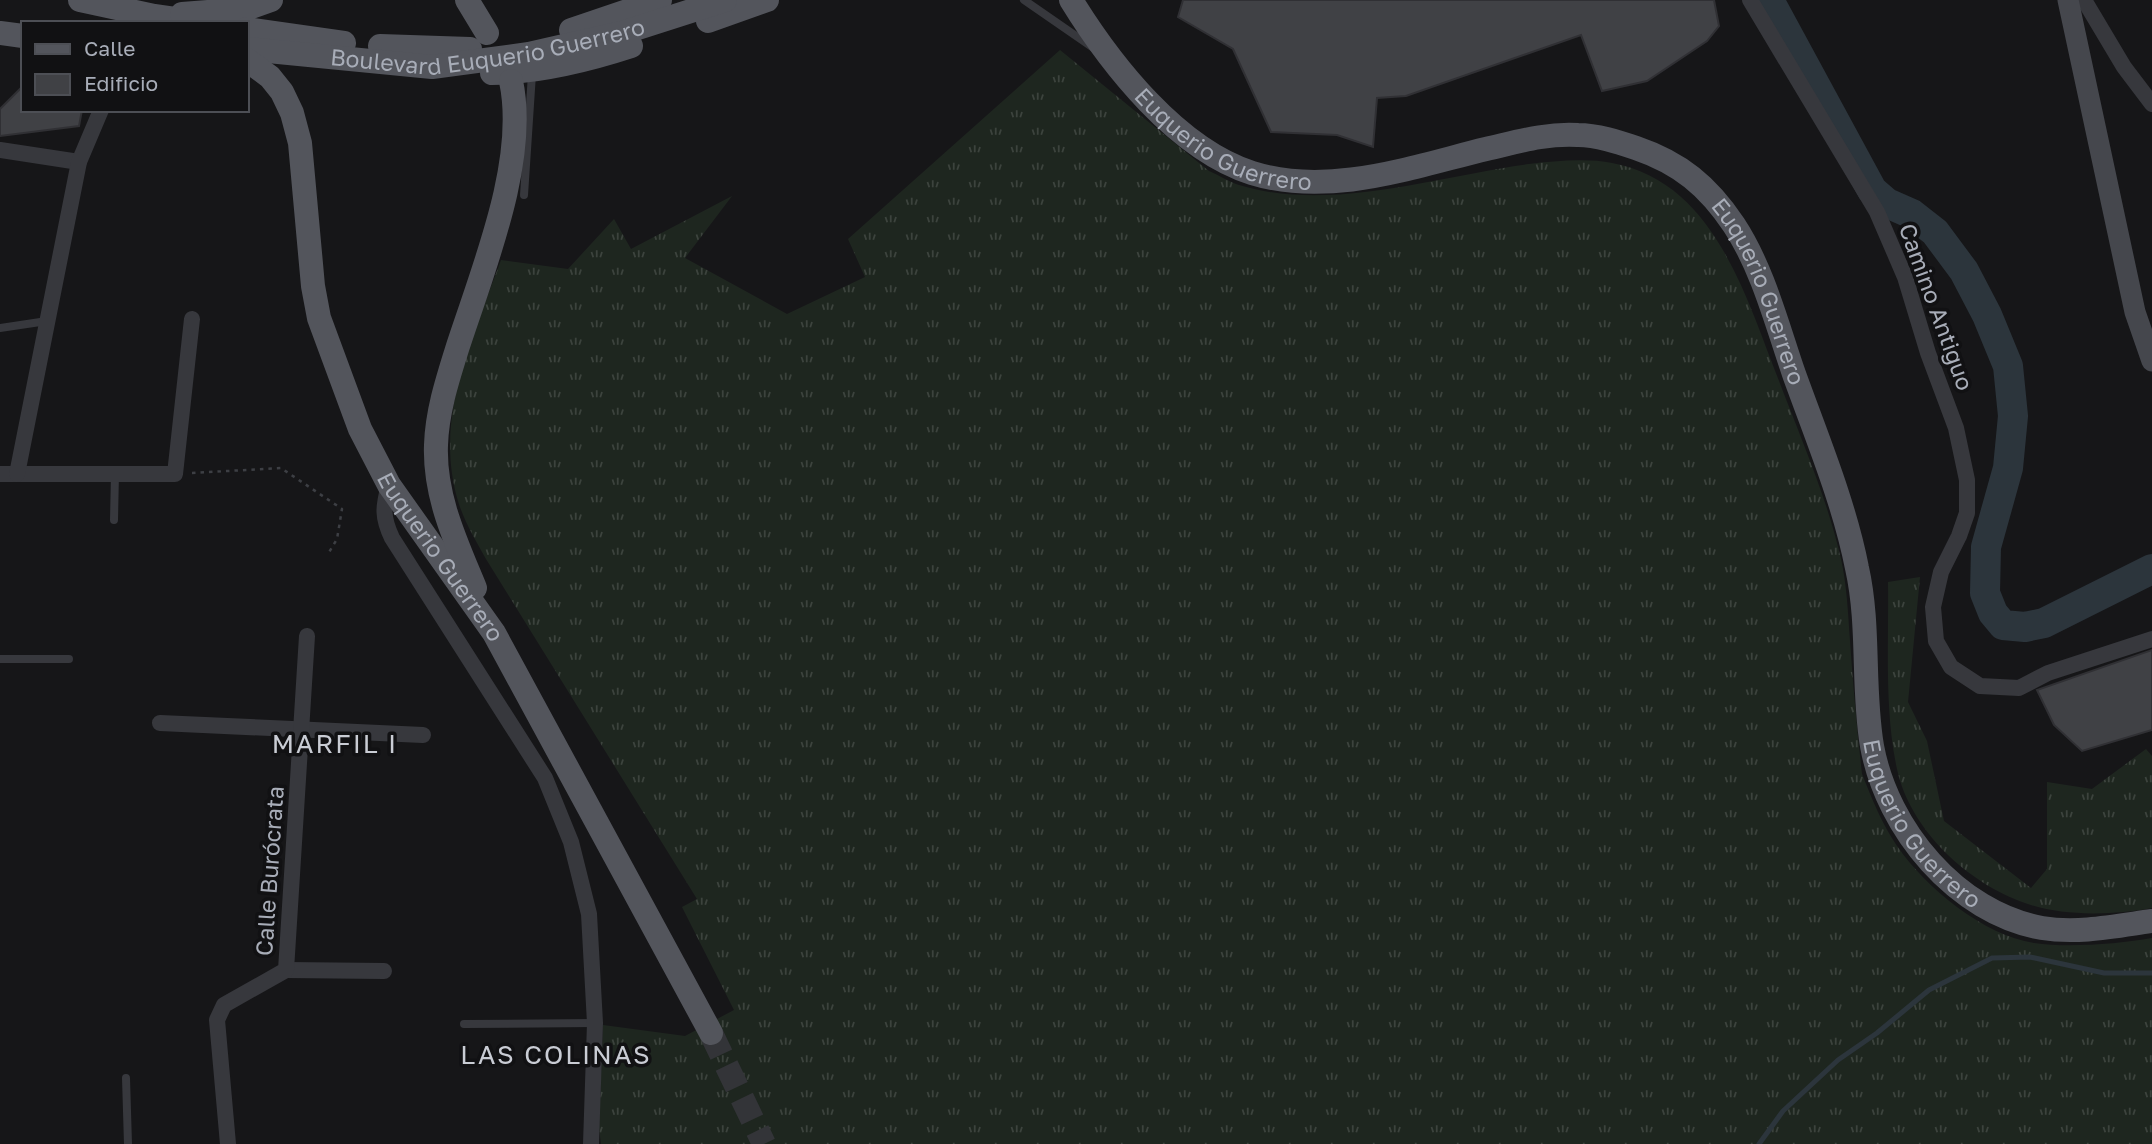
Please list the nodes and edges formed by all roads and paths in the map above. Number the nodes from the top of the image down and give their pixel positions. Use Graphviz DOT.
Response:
graph roads {
  1 [pos="80,0"];
  2 [pos="271,0"];
  3 [pos="467,0"];
  4 [pos="660,0"];
  5 [pos="725,0"];
  6 [pos="767,0"];
  7 [pos="1024,0"];
  8 [pos="1071,0"];
  9 [pos="1750,0"];
  10 [pos="2068,0"];
  11 [pos="2084,0"];
  12 [pos="153,16"];
  13 [pos="188,21"];
  14 [pos="248,29"];
  15 [pos="0,33"];
  16 [pos="486,33"];
  17 [pos="21,36"];
  18 [pos="248,49"];
  19 [pos="248,61"];
  20 [pos="1112,61"];
  21 [pos="432,67"];
  22 [pos="521,76"];
  23 [pos="2152,104"];
  24 [pos="98,114"];
  25 [pos="0,150"];
  26 [pos="79,162"];
  27 [pos="524,195"];
  28 [pos="192,319"];
  29 [pos="47,321"];
  30 [pos="0,328"];
  31 [pos="2152,361"];
  32 [pos="115,473"];
  33 [pos="0,474"];
  34 [pos="17,474"];
  35 [pos="175,474"];
  36 [pos="389,485"];
  37 [pos="114,520"];
  38 [pos="328,554"];
  39 [pos="494,633"];
  40 [pos="307,636"];
  41 [pos="2152,639"];
  42 [pos="0,659"];
  43 [pos="69,659"];
  44 [pos="160,723"];
  45 [pos="302,731"];
  46 [pos="423,735"];
  47 [pos="2152,921"];
  48 [pos="286,970"];
  49 [pos="384,971"];
  50 [pos="595,1023"];
  51 [pos="464,1024"];
  52 [pos="711,1033"];
  53 [pos="126,1078"];
  54 [pos="128,1144"];
  55 [pos="228,1144"];
  56 [pos="591,1144"];
  1 -- 12 [label="main road"];
  2 -- 12 [label="main road"];
  3 -- 16 [label="main road"];
  4 -- 14 [label="main road, Boulevard Euquerio Guerrero"];
  5 -- 21 [label="main road, Boulevard Euquerio Guerrero"];
  6 -- 22 [label="main road"];
  7 -- 20 [label="lane"];
  8 -- 20 [label="main road, Euquerio Guerrero"];
  9 -- 41 [label="street, Camino Antiguo"];
  10 -- 31 [label="main road"];
  11 -- 23 [label="street"];
  12 -- 13 [label="main road"];
  15 -- 17 [label="main road"];
  18 -- 21 [label="main road, Boulevard Euquerio Guerrero"];
  19 -- 36 [label="main road, Euquerio Guerrero"];
  20 -- 47 [label="main road, Euquerio Guerrero"];
  21 -- 22 [label="main road"];
  22 -- 27 [label="lane"];
  22 -- 39 [label="main road"];
  24 -- 26 [label="street"];
  25 -- 26 [label="street"];
  26 -- 29 [label="street"];
  28 -- 35 [label="street"];
  29 -- 30 [label="lane"];
  29 -- 34 [label="street"];
  32 -- 34 [label="street"];
  32 -- 35 [label="street"];
  32 -- 37 [label="lane"];
  33 -- 34 [label="street"];
  35 -- 38 [label="path"];
  36 -- 39 [label="main road, Euquerio Guerrero"];
  36 -- 50 [label="street"];
  39 -- 52 [label="main road, Euquerio Guerrero"];
  40 -- 45 [label="street, Calle Burócrata"];
  42 -- 43 [label="lane"];
  44 -- 45 [label="street"];
  45 -- 46 [label="street"];
  45 -- 48 [label="street, Calle Burócrata"];
  48 -- 49 [label="street"];
  48 -- 55 [label="street, Calle Burócrata"];
  50 -- 51 [label="lane"];
  50 -- 56 [label="street"];
  53 -- 54 [label="lane"];
}
